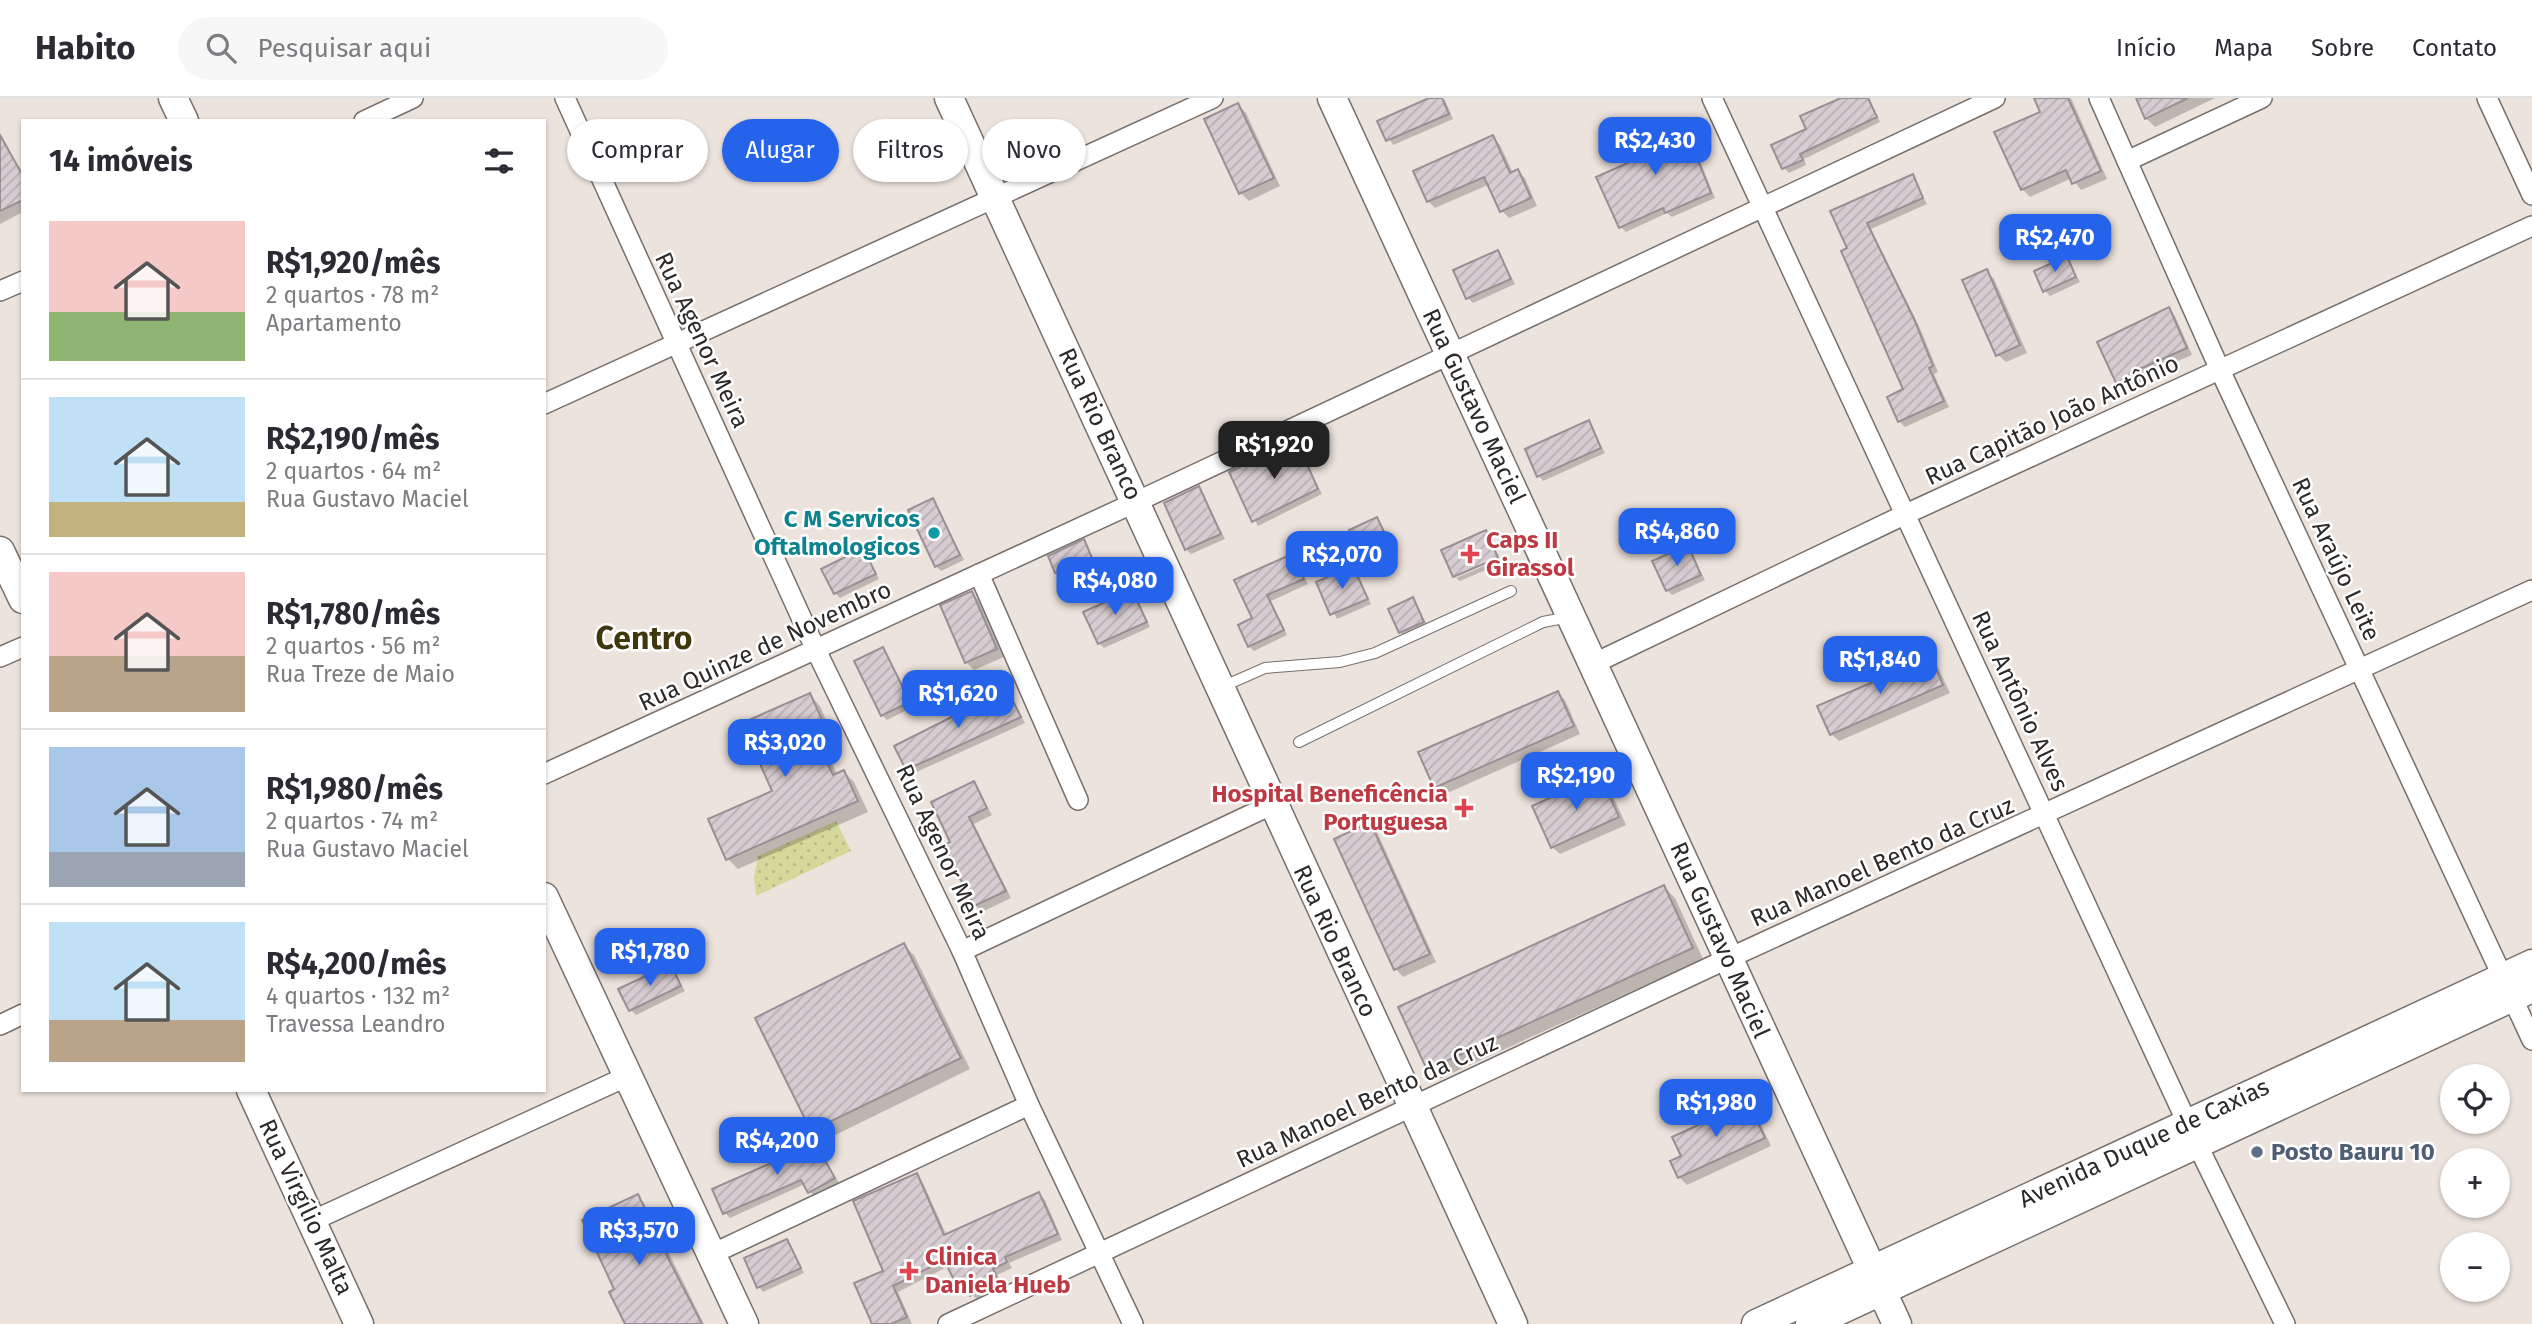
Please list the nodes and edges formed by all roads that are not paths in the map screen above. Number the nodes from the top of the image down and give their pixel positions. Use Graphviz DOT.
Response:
graph roads {
  1 [pos="173,98"];
  2 [pos="413,98"];
  3 [pos="565,98"];
  4 [pos="949,98"];
  5 [pos="1213,98"];
  6 [pos="1332,98"];
  7 [pos="1712,98"];
  8 [pos="1995,98"];
  9 [pos="2099,98"];
  10 [pos="2262,98"];
  11 [pos="2487,98"];
  12 [pos="183,119"];
  13 [pos="368,119"];
  14 [pos="2127,161"];
  15 [pos="2532,195"];
  16 [pos="996,197"];
  17 [pos="1763,208"];
  18 [pos="2532,226"];
  19 [pos="21,282"];
  20 [pos="0,291"];
  21 [pos="676,342"];
  22 [pos="1450,354"];
  23 [pos="2220,369"];
  24 [pos="546,403"];
  25 [pos="1136,502"];
  26 [pos="1906,514"];
  27 [pos="0,551"];
  28 [pos="979,574"];
  29 [pos="2532,590"];
  30 [pos="1511,591"];
  31 [pos="21,595"];
  32 [pos="1573,616"];
  33 [pos="21,648"];
  34 [pos="816,650"];
  35 [pos="0,657"];
  36 [pos="1595,663"];
  37 [pos="2360,668"];
  38 [pos="1220,688"];
  39 [pos="1299,742"];
  40 [pos="546,773"];
  41 [pos="1079,800"];
  42 [pos="1273,804"];
  43 [pos="2046,815"];
  44 [pos="546,901"];
  45 [pos="962,951"];
  46 [pos="1727,959"];
  47 [pos="2532,964"];
  48 [pos="2516,988"];
  49 [pos="21,1015"];
  50 [pos="0,1025"];
  51 [pos="2532,1040"];
  52 [pos="630,1075"];
  53 [pos="252,1092"];
  54 [pos="1029,1105"];
  55 [pos="1411,1107"];
  56 [pos="2192,1133"];
  57 [pos="314,1220"];
  58 [pos="1099,1253"];
  59 [pos="712,1254"];
  60 [pos="1877,1280"];
  61 [pos="359,1324"];
  62 [pos="744,1324"];
  63 [pos="948,1324"];
  64 [pos="1133,1324"];
  65 [pos="1513,1324"];
  66 [pos="1756,1324"];
  67 [pos="1810,1324"];
  68 [pos="1897,1324"];
  69 [pos="2285,1324"];
  1 -- 12 [label="street"];
  2 -- 13 [label="street"];
  3 -- 21 [label="street, Rua Agenor Meira"];
  4 -- 16 [label="street, Rua Rio Branco"];
  5 -- 16 [label="street"];
  6 -- 22 [label="street, Rua Gustavo Maciel"];
  7 -- 17 [label="street, Rua Antônio Alves"];
  8 -- 17 [label="street, Rua Quinze de Novembro"];
  9 -- 14 [label="street, Rua Araújo Leite"];
  10 -- 14 [label="street"];
  11 -- 15 [label="street"];
  14 -- 23 [label="street, Rua Araújo Leite"];
  16 -- 21 [label="street"];
  16 -- 25 [label="street, Rua Rio Branco"];
  17 -- 22 [label="street, Rua Quinze de Novembro"];
  17 -- 26 [label="street, Rua Antônio Alves"];
  18 -- 23 [label="street, Rua Capitão João Antônio"];
  19 -- 20 [label="street"];
  21 -- 24 [label="street"];
  21 -- 34 [label="street, Rua Agenor Meira"];
  22 -- 25 [label="street, Rua Quinze de Novembro"];
  22 -- 32 [label="street, Rua Gustavo Maciel"];
  23 -- 26 [label="street, Rua Capitão João Antônio"];
  23 -- 37 [label="street, Rua Araújo Leite"];
  25 -- 28 [label="street, Rua Quinze de Novembro"];
  25 -- 38 [label="street, Rua Rio Branco"];
  26 -- 36 [label="street, Rua Capitão João Antônio"];
  26 -- 43 [label="street, Rua Antônio Alves"];
  27 -- 31 [label="street"];
  28 -- 34 [label="street, Rua Quinze de Novembro"];
  28 -- 41 [label="street"];
  29 -- 37 [label="street, Rua Manoel Bento da Cruz"];
  30 -- 38 [label="lane"];
  32 -- 36 [label="street, Rua Gustavo Maciel"];
  32 -- 39 [label="lane"];
  33 -- 35 [label="street"];
  34 -- 40 [label="street, Rua Quinze de Novembro"];
  34 -- 45 [label="street, Rua Agenor Meira"];
  36 -- 46 [label="street, Rua Gustavo Maciel"];
  37 -- 43 [label="street, Rua Manoel Bento da Cruz"];
  37 -- 48 [label="street, Rua Araújo Leite"];
  38 -- 42 [label="street, Rua Rio Branco"];
  42 -- 45 [label="street"];
  42 -- 55 [label="street, Rua Rio Branco"];
  43 -- 46 [label="street, Rua Manoel Bento da Cruz"];
  43 -- 56 [label="street, Rua Antônio Alves"];
  44 -- 52 [label="street"];
  45 -- 54 [label="street, Rua Agenor Meira"];
  46 -- 55 [label="street, Rua Manoel Bento da Cruz"];
  46 -- 60 [label="street, Rua Gustavo Maciel"];
  47 -- 48 [label="street, Avenida Duque de Caxias"];
  48 -- 51 [label="street, Rua Araújo Leite"];
  48 -- 56 [label="street, Avenida Duque de Caxias"];
  49 -- 50 [label="street"];
  52 -- 57 [label="street"];
  52 -- 59 [label="street"];
  53 -- 57 [label="street, Rua Virgílio Malta"];
  54 -- 58 [label="street, Rua Agenor Meira"];
  54 -- 59 [label="street"];
  55 -- 58 [label="street, Rua Manoel Bento da Cruz"];
  55 -- 65 [label="street, Rua Rio Branco"];
  56 -- 60 [label="street, Avenida Duque de Caxias"];
  56 -- 69 [label="street, Rua Antônio Alves"];
  57 -- 61 [label="street, Rua Virgílio Malta"];
  58 -- 63 [label="street, Rua Manoel Bento da Cruz"];
  58 -- 64 [label="street, Rua Agenor Meira"];
  59 -- 62 [label="street"];
  60 -- 66 [label="street, Avenida Duque de Caxias"];
  60 -- 67 [label="street, Avenida Duque de Caxias"];
  60 -- 68 [label="street, Rua Gustavo Maciel"];
}
